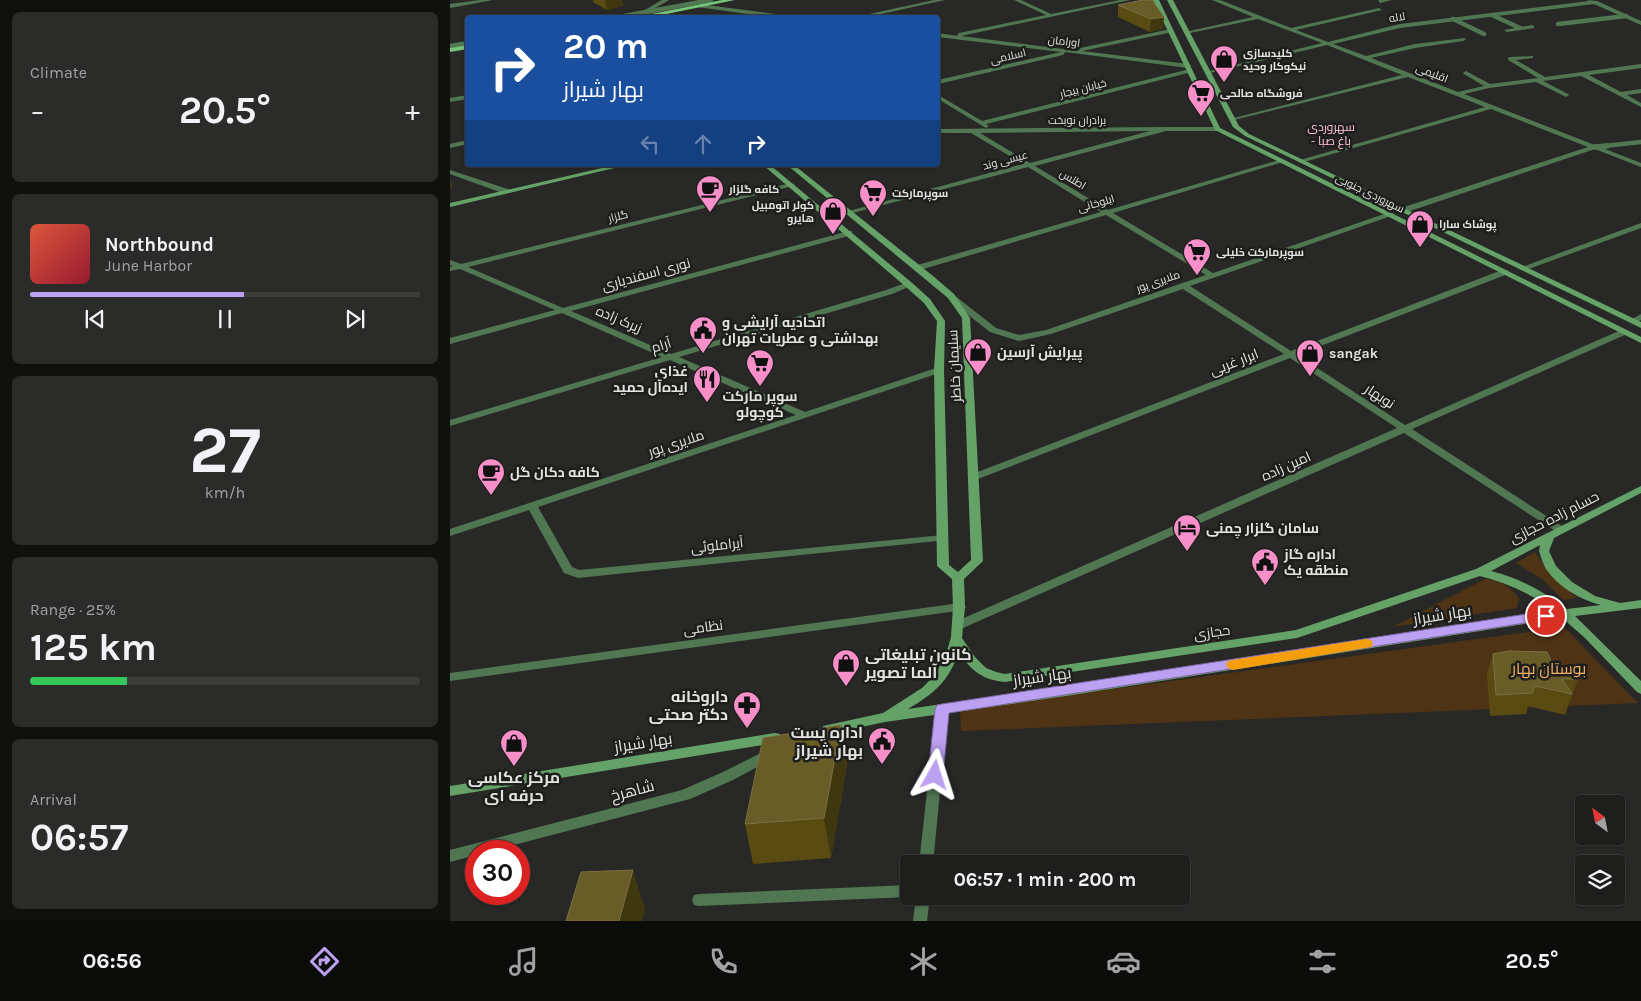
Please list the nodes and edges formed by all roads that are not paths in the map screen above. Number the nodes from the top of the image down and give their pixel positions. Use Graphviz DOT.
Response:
graph roads {
  1 [pos="490,0"];
  2 [pos="666,0"];
  3 [pos="711,0"];
  4 [pos="732,0"];
  5 [pos="942,0"];
  6 [pos="1017,0"];
  7 [pos="1127,0"];
  8 [pos="1156,0"];
  9 [pos="1170,0"];
  10 [pos="1215,0"];
  11 [pos="1389,0"];
  12 [pos="1380,1"];
  13 [pos="1592,1"];
  14 [pos="1233,2"];
  15 [pos="1224,4"];
  16 [pos="450,6"];
  17 [pos="699,6"];
  18 [pos="1379,10"];
  19 [pos="647,11"];
  20 [pos="1492,14"];
  21 [pos="628,15"];
  22 [pos="640,15"];
  23 [pos="650,15"];
  24 [pos="769,15"];
  25 [pos="868,15"];
  26 [pos="1051,16"];
  27 [pos="1258,16"];
  28 [pos="1626,16"];
  29 [pos="1641,18"];
  30 [pos="1453,19"];
  31 [pos="1633,19"];
  32 [pos="1641,23"];
  33 [pos="1558,24"];
  34 [pos="1532,27"];
  35 [pos="1520,28"];
  36 [pos="1291,29"];
  37 [pos="1507,30"];
  38 [pos="1170,31"];
  39 [pos="1187,33"];
  40 [pos="1484,34"];
  41 [pos="940,35"];
  42 [pos="949,37"];
  43 [pos="940,39"];
  44 [pos="1463,39"];
  45 [pos="1326,43"];
  46 [pos="465,44"];
  47 [pos="450,46"];
  48 [pos="465,48"];
  49 [pos="450,50"];
  50 [pos="1071,52"];
  51 [pos="1531,57"];
  52 [pos="1366,58"];
  53 [pos="1641,66"];
  54 [pos="1189,69"];
  55 [pos="1208,73"];
  56 [pos="1466,73"];
  57 [pos="1580,73"];
  58 [pos="1408,75"];
  59 [pos="1540,79"];
  60 [pos="940,82"];
  61 [pos="1489,86"];
  62 [pos="1641,91"];
  63 [pos="1457,94"];
  64 [pos="1620,94"];
  65 [pos="1566,95"];
  66 [pos="465,98"];
  67 [pos="940,98"];
  68 [pos="450,100"];
  69 [pos="1641,105"];
  70 [pos="1491,107"];
  71 [pos="1232,120"];
  72 [pos="981,123"];
  73 [pos="1217,129"];
  74 [pos="1167,130"];
  75 [pos="940,131"];
  76 [pos="973,131"];
  77 [pos="994,131"];
  78 [pos="1641,142"];
  79 [pos="465,143"];
  80 [pos="450,146"];
  81 [pos="1595,147"];
  82 [pos="1281,161"];
  83 [pos="1302,161"];
  84 [pos="1641,165"];
  85 [pos="1029,166"];
  86 [pos="615,167"];
  87 [pos="768,167"];
  88 [pos="793,167"];
  89 [pos="450,172"];
  90 [pos="790,185"];
  91 [pos="508,192"];
  92 [pos="450,206"];
  93 [pos="1404,210"];
  94 [pos="849,212"];
  95 [pos="1106,212"];
  96 [pos="1390,215"];
  97 [pos="1641,225"];
  98 [pos="849,233"];
  99 [pos="450,262"];
  100 [pos="461,266"];
  101 [pos="917,268"];
  102 [pos="1523,268"];
  103 [pos="450,269"];
  104 [pos="1505,272"];
  105 [pos="1213,276"];
  106 [pos="908,284"];
  107 [pos="1184,286"];
  108 [pos="950,296"];
  109 [pos="563,310"];
  110 [pos="1638,321"];
  111 [pos="1624,332"];
  112 [pos="1641,340"];
  113 [pos="450,341"];
  114 [pos="1290,355"];
  115 [pos="671,357"];
  116 [pos="939,370"];
  117 [pos="805,415"];
  118 [pos="450,423"];
  119 [pos="1405,429"];
  120 [pos="974,477"];
  121 [pos="1641,489"];
  122 [pos="532,506"];
  123 [pos="1560,530"];
  124 [pos="450,533"];
  125 [pos="1549,536"];
  126 [pos="943,538"];
  127 [pos="1480,572"];
  128 [pos="958,578"];
  129 [pos="1641,604"];
  130 [pos="1623,606"];
  131 [pos="960,607"];
  132 [pos="1566,613"];
  133 [pos="959,625"];
  134 [pos="957,638"];
  135 [pos="450,677"];
  136 [pos="1641,689"];
  137 [pos="942,709"];
  138 [pos="885,717"];
  139 [pos="812,732"];
  140 [pos="790,740"];
  141 [pos="450,791"];
  142 [pos="927,855"];
  143 [pos="450,856"];
  144 [pos="900,891"];
  145 [pos="699,900"];
  146 [pos="922,905"];
  147 [pos="920,921"];
  1 -- 16 [label="street"];
  2 -- 19 [label="street"];
  3 -- 19 [label="lane"];
  4 -- 17 [label="main road"];
  5 -- 25 [label="street"];
  6 -- 26 [label="street"];
  7 -- 26 [label="street"];
  8 -- 38 [label="main road"];
  9 -- 39 [label="main road, سهروردی جنوبی"];
  10 -- 15 [label="street, اقلیمی"];
  11 -- 12 [label="street"];
  13 -- 20 [label="street, لاله"];
  13 -- 28 [label="street"];
  14 -- 15 [label="street"];
  15 -- 27 [label="street, اقلیمی"];
  17 -- 23 [label="main road"];
  17 -- 24 [label="street"];
  18 -- 36 [label="street"];
  19 -- 21 [label="lane"];
  19 -- 22 [label="street"];
  20 -- 30 [label="street, لاله"];
  20 -- 35 [label="lane"];
  26 -- 42 [label="street"];
  27 -- 36 [label="street, اقلیمی"];
  27 -- 39 [label="street"];
  28 -- 31 [label="street"];
  28 -- 33 [label="lane"];
  29 -- 31 [label="street"];
  30 -- 40 [label="lane"];
  30 -- 45 [label="street, لاله"];
  31 -- 32 [label="street"];
  34 -- 35 [label="street"];
  35 -- 37 [label="street"];
  36 -- 45 [label="street, اقلیمی"];
  38 -- 50 [label="street, اسلامی"];
  38 -- 54 [label="main road"];
  39 -- 55 [label="main road, سهروردی جنوبی"];
  41 -- 42 [label="street, اورامان"];
  42 -- 43 [label="street"];
  42 -- 50 [label="street, اورامان"];
  44 -- 52 [label="street"];
  45 -- 52 [label="street, اقلیمی"];
  45 -- 55 [label="street, لاله"];
  46 -- 47 [label="lane"];
  48 -- 49 [label="main road"];
  50 -- 54 [label="street, اورامان"];
  50 -- 60 [label="street, اسلامی"];
  51 -- 59 [label="street"];
  52 -- 58 [label="street, اقلیمی"];
  53 -- 57 [label="street"];
  54 -- 72 [label="street, خیابان بیجار"];
  54 -- 73 [label="main road"];
  55 -- 71 [label="main road, سهروردی جنوبی"];
  56 -- 61 [label="street"];
  57 -- 59 [label="street"];
  57 -- 64 [label="street"];
  58 -- 63 [label="street, اقلیمی"];
  58 -- 71 [label="street"];
  59 -- 61 [label="street"];
  59 -- 65 [label="street"];
  61 -- 63 [label="street"];
  62 -- 64 [label="street"];
  63 -- 70 [label="street, اقلیمی"];
  64 -- 69 [label="street"];
  66 -- 68 [label="street"];
  67 -- 72 [label="street"];
  70 -- 81 [label="street, اقلیمی"];
  70 -- 83 [label="street"];
  71 -- 83 [label="main road, سهروردی جنوبی"];
  72 -- 77 [label="street"];
  73 -- 74 [label="street, برادران نوبخت"];
  73 -- 82 [label="main road, سهروردی جنوبی"];
  74 -- 77 [label="street, برادران نوبخت"];
  74 -- 85 [label="street, عیسی وند"];
  75 -- 76 [label="street, برادران نوبخت"];
  76 -- 77 [label="street, برادران نوبخت"];
  76 -- 85 [label="street, اطلس"];
  78 -- 81 [label="lane"];
  79 -- 80 [label="street"];
  81 -- 84 [label="street, اقلیمی"];
  81 -- 93 [label="street"];
  82 -- 95 [label="street, ایلوخانی"];
  82 -- 96 [label="main road, سهروردی جنوبی"];
  83 -- 93 [label="main road, سهروردی جنوبی"];
  85 -- 94 [label="street, عیسی وند"];
  85 -- 95 [label="street, اطلس"];
  86 -- 91 [label="main road"];
  87 -- 90 [label="main road, سلیمان خاطر"];
  88 -- 94 [label="main road, سلیمان خاطر"];
  89 -- 91 [label="street"];
  90 -- 98 [label="main road, سلیمان خاطر"];
  90 -- 100 [label="street, گلزار"];
  91 -- 92 [label="main road"];
  93 -- 96 [label="main road"];
  93 -- 102 [label="main road, سهروردی جنوبی"];
  94 -- 101 [label="main road, سلیمان خاطر"];
  95 -- 101 [label="street, ایلوخانی"];
  95 -- 105 [label="street, اطلس"];
  96 -- 104 [label="main road, سهروردی جنوبی"];
  96 -- 105 [label="street, ملایری پور"];
  97 -- 102 [label="street"];
  98 -- 106 [label="main road, سلیمان خاطر"];
  98 -- 109 [label="street, نوری اسفندیاری"];
  99 -- 100 [label="street, زیرک زاده"];
  100 -- 103 [label="street, گلزار"];
  100 -- 109 [label="street, زیرک زاده"];
  101 -- 108 [label="main road, سلیمان خاطر"];
  102 -- 110 [label="main road, سهروردی جنوبی"];
  104 -- 111 [label="main road, سهروردی جنوبی"];
  104 -- 114 [label="street, ابرار غربی"];
  105 -- 107 [label="street, ملایری پور"];
  106 -- 115 [label="street, آرام"];
  106 -- 116 [label="main road, سلیمان خاطر"];
  107 -- 108 [label="street, ملایری پور"];
  107 -- 114 [label="street, نوبهار"];
  108 -- 120 [label="main road, سلیمان خاطر"];
  109 -- 113 [label="street, نوری اسفندیاری"];
  109 -- 115 [label="street, زیرک زاده"];
  111 -- 112 [label="main road, سهروردی جنوبی"];
  111 -- 119 [label="street, امین زاده"];
  114 -- 119 [label="street, نوبهار"];
  114 -- 120 [label="street, ابرار غربی"];
  115 -- 117 [label="street, زیرک زاده"];
  115 -- 118 [label="street, آرام"];
  116 -- 117 [label="street, ملایری پور"];
  116 -- 126 [label="main road, سلیمان خاطر"];
  117 -- 122 [label="street, ملایری پور"];
  119 -- 123 [label="street, نوبهار"];
  119 -- 133 [label="street, امین زاده"];
  120 -- 128 [label="main road, سلیمان خاطر"];
  121 -- 123 [label="main road, حسام زاده حجازی"];
  122 -- 124 [label="street, ملایری پور"];
  122 -- 126 [label="street, آیراملوئی"];
  123 -- 125 [label="main road, حسام زاده حجازی"];
  125 -- 127 [label="main road, حسام زاده حجازی"];
  125 -- 130 [label="main road"];
  126 -- 128 [label="main road, سلیمان خاطر"];
  127 -- 132 [label="main road"];
  127 -- 134 [label="main road, حجازی"];
  128 -- 131 [label="main road"];
  129 -- 130 [label="main road, بهار شیراز"];
  130 -- 132 [label="main road, بهار شیراز"];
  131 -- 133 [label="main road"];
  131 -- 135 [label="street, نظامی"];
  132 -- 136 [label="main road"];
  132 -- 137 [label="main road, بهار شیراز"];
  133 -- 134 [label="main road"];
  134 -- 138 [label="main road"];
  137 -- 138 [label="main road, بهار شیراز"];
  137 -- 142 [label="street"];
  138 -- 139 [label="main road, بهار شیراز"];
  140 -- 141 [label="main road, بهار شیراز"];
  140 -- 143 [label="street, شاهرخ"];
  144 -- 145 [label="street"];
  146 -- 147 [label="street"];
}
